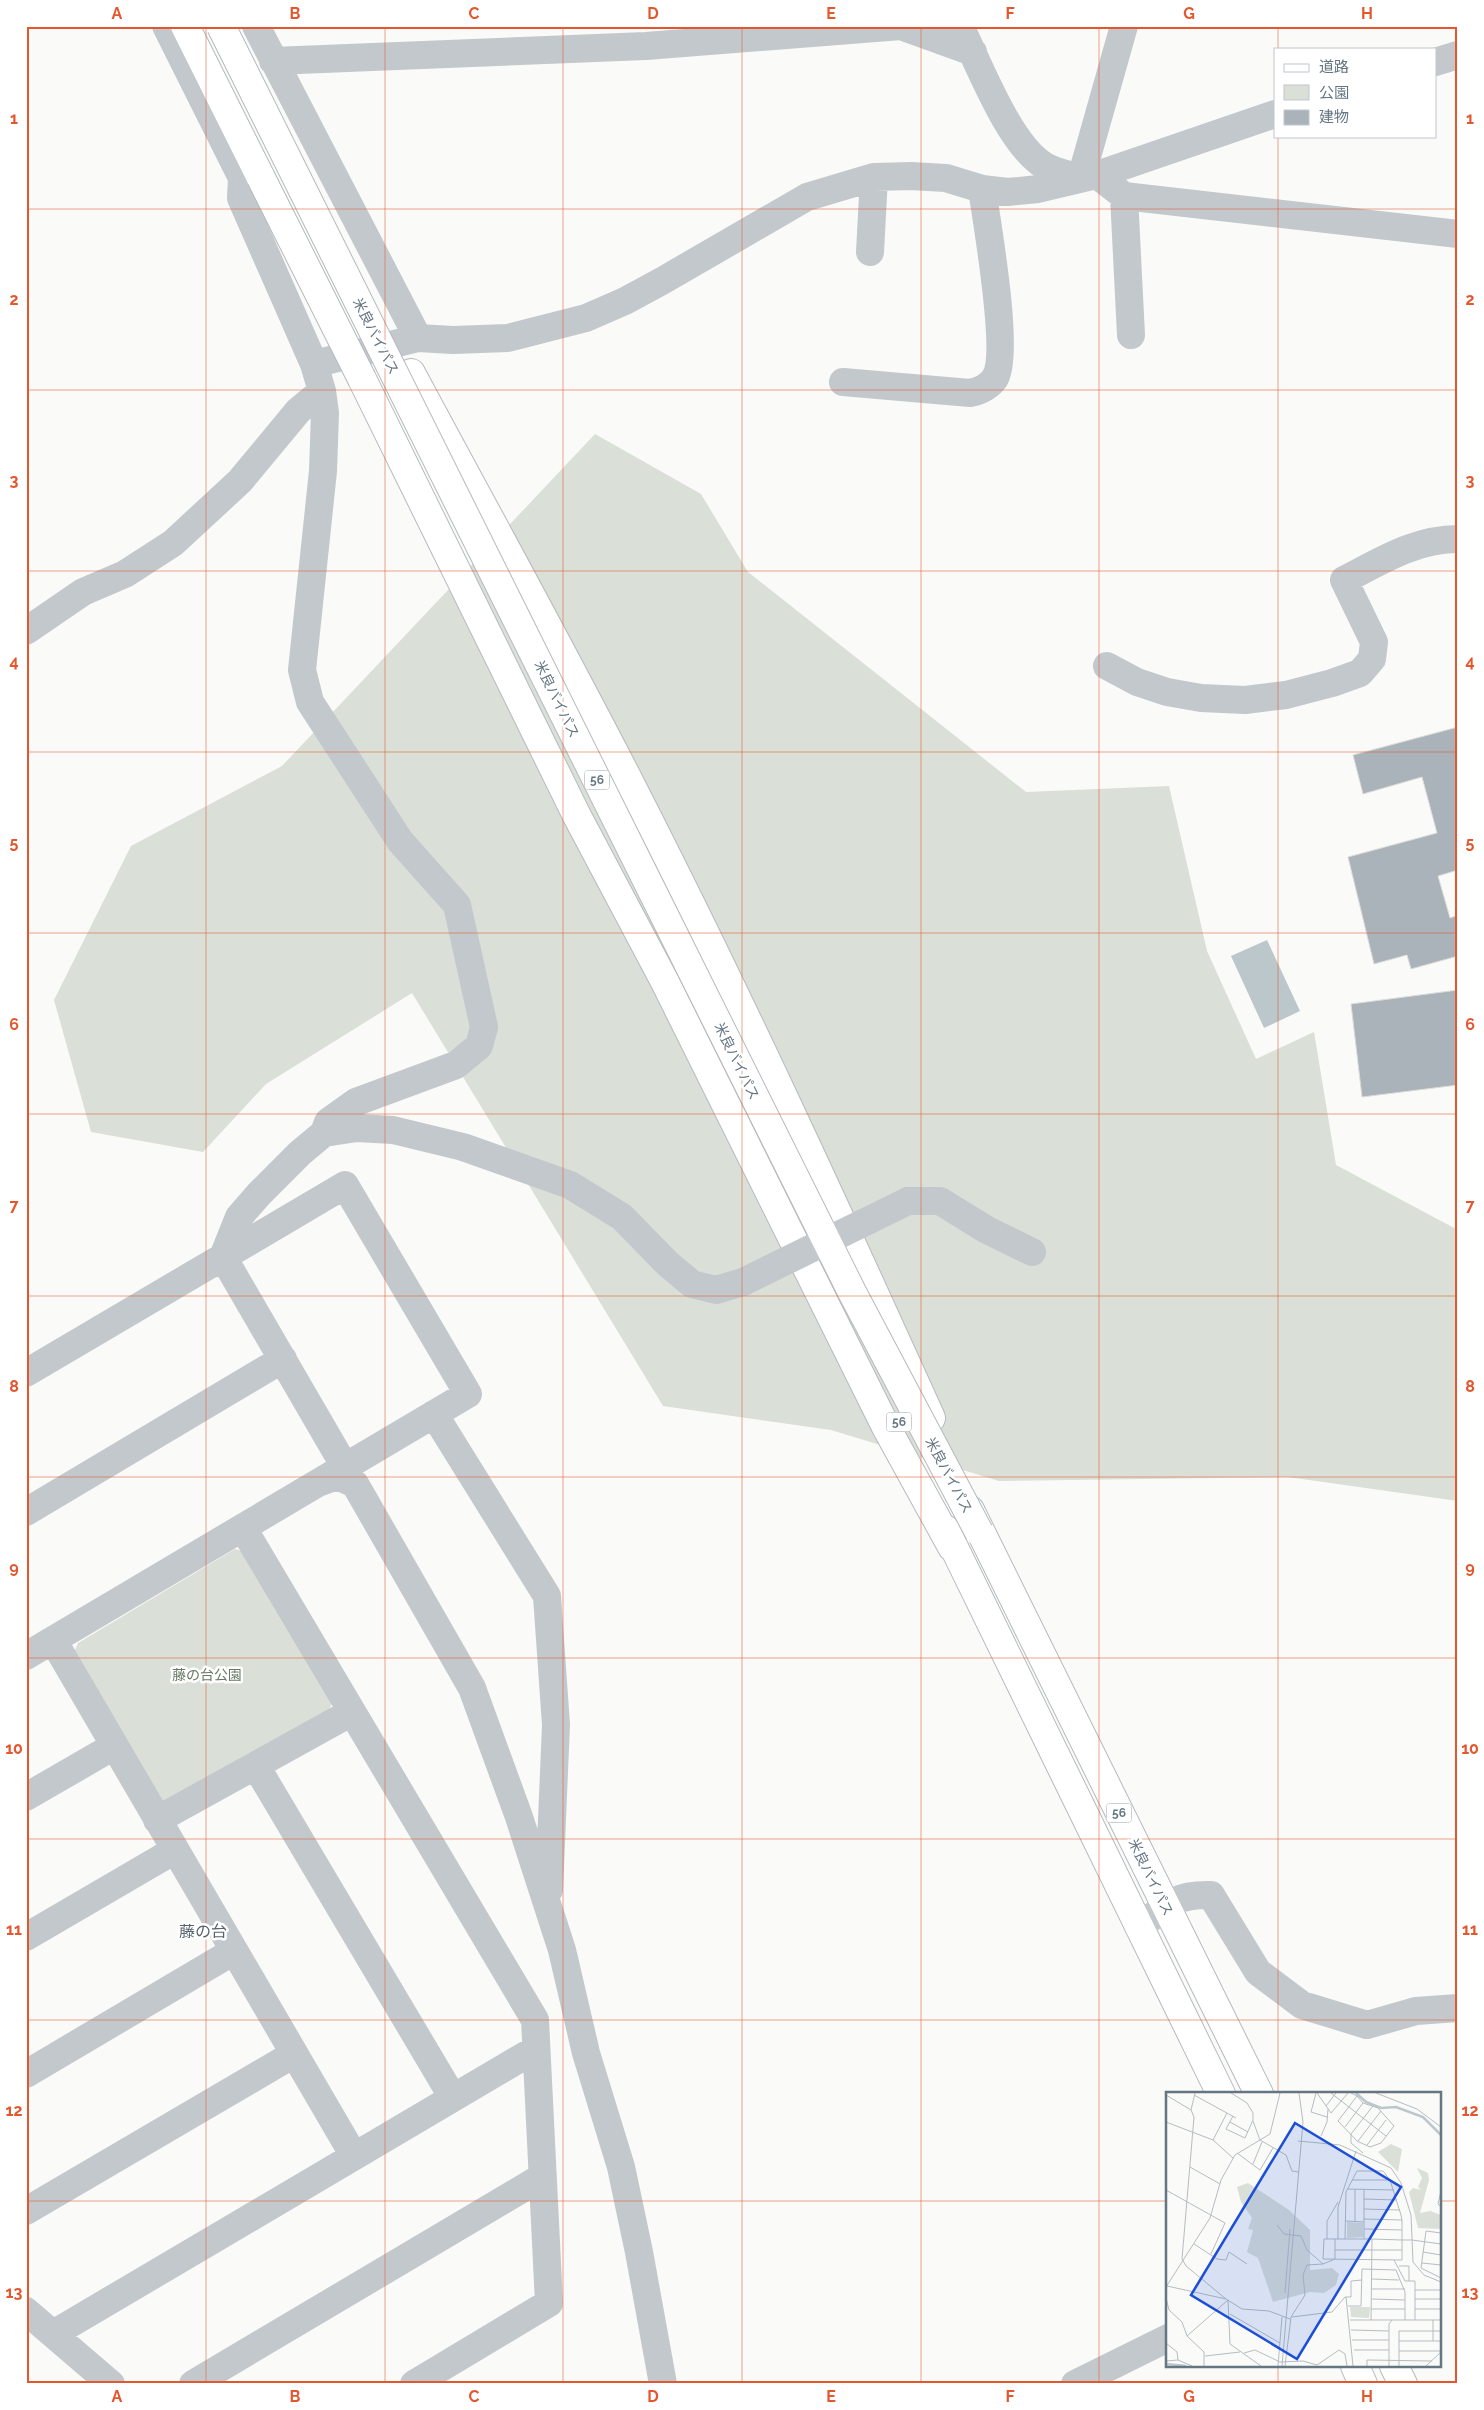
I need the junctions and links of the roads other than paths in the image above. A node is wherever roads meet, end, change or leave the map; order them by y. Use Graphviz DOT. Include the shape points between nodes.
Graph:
graph roads {
  1 [pos="166,26"];
  2 [pos="185,26"];
  3 [pos="205,26"];
  4 [pos="221,26"];
  5 [pos="235,26"];
  6 [pos="256,26"];
  7 [pos="960,26"];
  8 [pos="1124,26"];
  9 [pos="973,52"];
  10 [pos="1458,55"];
  11 [pos="272,61"];
  12 [pos="1436,62"];
  13 [pos="1274,114"];
  14 [pos="874,177"];
  15 [pos="1089,177"];
  16 [pos="982,189"];
  17 [pos="1124,196"];
  18 [pos="1457,232"];
  19 [pos="870,252"];
  20 [pos="1131,335"];
  21 [pos="418,338"];
  22 [pos="314,364"];
  23 [pos="842,382"];
  24 [pos="322,391"];
  25 [pos="1458,539"];
  26 [pos="26,631"];
  27 [pos="1107,666"];
  28 [pos="324,1133"];
  29 [pos="1032,1252"];
  30 [pos="223,1257"];
  31 [pos="283,1359"];
  32 [pos="26,1374"];
  33 [pos="434,1414"];
  34 [pos="345,1467"];
  35 [pos="315,1485"];
  36 [pos="26,1512"];
  37 [pos="243,1528"];
  38 [pos="979,1532"];
  39 [pos="952,1547"];
  40 [pos="53,1640"];
  41 [pos="26,1656"];
  42 [pos="352,1712"];
  43 [pos="114,1746"];
  44 [pos="256,1766"];
  45 [pos="26,1798"];
  46 [pos="157,1820"];
  47 [pos="175,1850"];
  48 [pos="548,1906"];
  49 [pos="1165,1906"];
  50 [pos="1139,1928"];
  51 [pos="26,1937"];
  52 [pos="234,1951"];
  53 [pos="1458,2008"];
  54 [pos="536,2050"];
  55 [pos="294,2054"];
  56 [pos="26,2074"];
  57 [pos="1219,2092"];
  58 [pos="1258,2092"];
  59 [pos="453,2098"];
  60 [pos="354,2156"];
  61 [pos="542,2177"];
  62 [pos="26,2211"];
  63 [pos="26,2311"];
  64 [pos="53,2334"];
  65 [pos="1166,2339"];
  66 [pos="1355,2368"];
  67 [pos="1395,2368"];
  68 [pos="111,2384"];
  69 [pos="194,2384"];
  70 [pos="414,2384"];
  71 [pos="663,2384"];
  72 [pos="1075,2384"];
  73 [pos="1363,2384"];
  74 [pos="1403,2384"];
  1 -- 22 [label="street" via="242,178 241,198"];
  2 -- 39 [label="main road, bridge" via="577,816 665,982 886,1427"];
  3 -- 39 [label="main road, 米良バイパス / 56" via="588,790 898,1420"];
  4 -- 38 [label="main road, 米良バイパス / 56, bridge" via="852,1292"];
  5 -- 38 [label="main road" via="411,373 631,784 714,950 835,1205 934,1423"];
  6 -- 11 [label="street"];
  7 -- 9 [label="street"];
  8 -- 15 [label="street"];
  9 -- 11 [label="street" via="901,26 646,46"];
  9 -- 15 [label="street" via="1002,114 1022,145 1044,166"];
  10 -- 12 [label="street"];
  11 -- 21 [label="street"];
  13 -- 15 [label="street"];
  14 -- 16 [label="street" via="946,178"];
  14 -- 19 [label="street"];
  14 -- 21 [label="street" via="807,197 625,302 586,318 508,338"];
  15 -- 16 [label="street" via="1038,189 1008,192"];
  15 -- 17 [label="street"];
  16 -- 23 [label="street" via="1001,334 996,376 989,386 970,393"];
  17 -- 18 [label="street"];
  17 -- 20 [label="street"];
  21 -- 22 [label="street"];
  22 -- 24 [label="street"];
  24 -- 26 [label="street" via="298,411 240,481 173,543 126,574 83,592"];
  24 -- 28 [label="street" via="325,413 323,471 302,670 310,702 400,841 457,905 484,1027 479,1046 456,1065 356,1102 328,1122"];
  25 -- 27 [label="street" via="1421,542 1344,580 1374,642 1372,659 1353,676 1286,695 1245,700 1167,692 1137,682"];
  28 -- 29 [label="street, bridge" via="357,1128 393,1130 463,1147 570,1185 622,1217 692,1284 716,1290 742,1282 908,1201 940,1201 986,1230"];
  28 -- 30 [label="street" via="239,1217"];
  30 -- 31 [label="street"];
  30 -- 32 [label="street"];
  30 -- 33 [label="street" via="345,1186 468,1394"];
  31 -- 34 [label="street"];
  31 -- 36 [label="street"];
  33 -- 34 [label="street"];
  33 -- 48 [label="street" via="547,1596 556,1725"];
  34 -- 35 [label="street"];
  35 -- 37 [label="street"];
  35 -- 48 [label="street" via="337,1476 355,1484 437,1624 472,1688"];
  37 -- 40 [label="street"];
  37 -- 42 [label="street"];
  38 -- 49 [label="main road, 米良バイパス / 56"];
  39 -- 50 [label="main road, 米良バイパス / 56"];
  40 -- 41 [label="street"];
  40 -- 43 [label="street"];
  42 -- 44 [label="street"];
  42 -- 54 [label="street" via="534,2020"];
  43 -- 45 [label="street"];
  43 -- 46 [label="street"];
  44 -- 46 [label="street"];
  44 -- 59 [label="street"];
  46 -- 47 [label="street"];
  47 -- 51 [label="street"];
  47 -- 52 [label="street"];
  48 -- 71 [label="street" via="562,1950 586,2053 621,2167"];
  49 -- 50 [label="street"];
  49 -- 53 [label="street" via="1188,1894 1211,1895 1258,1972 1302,2005 1367,2025 1416,2011"];
  49 -- 58 [label="main road, 米良バイパス / 56"];
  50 -- 57 [label="main road, 米良バイパス / 56"];
  52 -- 55 [label="street"];
  52 -- 56 [label="street"];
  54 -- 59 [label="street"];
  54 -- 61 [label="street"];
  55 -- 60 [label="street"];
  55 -- 62 [label="street"];
  59 -- 60 [label="street"];
  60 -- 64 [label="street"];
  61 -- 69 [label="street"];
  61 -- 70 [label="street" via="549,2302"];
  63 -- 64 [label="street"];
  64 -- 68 [label="street"];
  65 -- 72 [label="street"];
  66 -- 73 [label="main road"];
  67 -- 74 [label="main road"];
}
